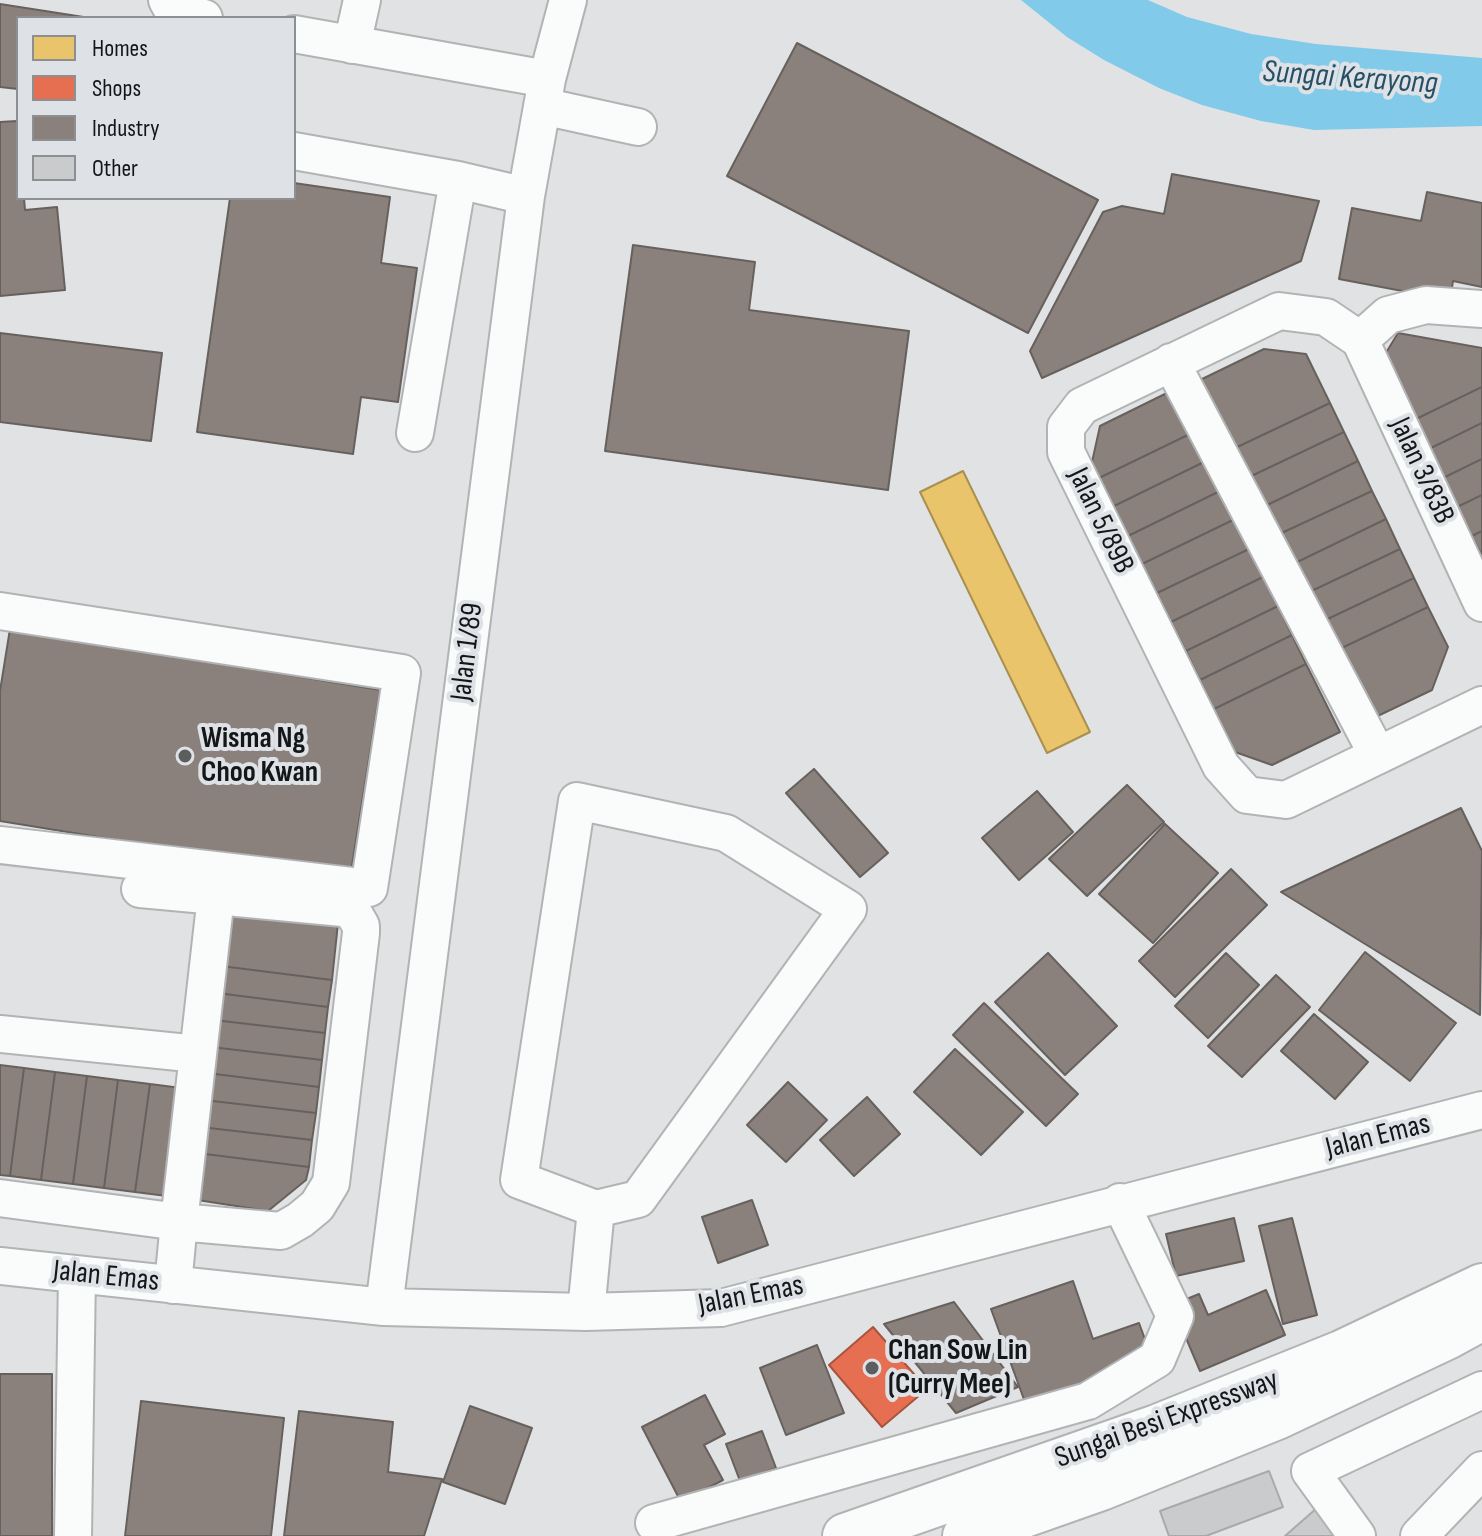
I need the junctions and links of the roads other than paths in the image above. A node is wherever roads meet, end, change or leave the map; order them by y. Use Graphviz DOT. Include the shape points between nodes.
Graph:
graph roads {
  1 [pos="167,0"];
  2 [pos="362,0"];
  3 [pos="568,0"];
  4 [pos="197,16"];
  5 [pos="296,34"];
  6 [pos="352,45"];
  7 [pos="544,92"];
  8 [pos="638,127"];
  9 [pos="296,151"];
  10 [pos="458,180"];
  11 [pos="526,196"];
  12 [pos="1482,309"];
  13 [pos="1360,340"];
  14 [pos="1171,362"];
  15 [pos="415,433"];
  16 [pos="1482,603"];
  17 [pos="0,611"];
  18 [pos="1482,705"];
  19 [pos="1377,754"];
  20 [pos="0,845"];
  21 [pos="140,889"];
  22 [pos="216,896"];
  23 [pos="0,1034"];
  24 [pos="198,1054"];
  25 [pos="1482,1110"];
  26 [pos="0,1198"];
  27 [pos="1120,1202"];
  28 [pos="596,1209"];
  29 [pos="179,1222"];
  30 [pos="0,1266"];
  31 [pos="77,1274"];
  32 [pos="173,1285"];
  33 [pos="1482,1286"];
  34 [pos="384,1307"];
  35 [pos="586,1312"];
  36 [pos="1482,1318"];
  37 [pos="1482,1390"];
  38 [pos="1482,1470"];
  39 [pos="654,1523"];
  40 [pos="73,1536"];
  41 [pos="845,1536"];
  42 [pos="965,1536"];
  43 [pos="1357,1536"];
  44 [pos="1419,1536"];
  1 -- 4 [label="street" via="172,9"];
  2 -- 6 [label="street"];
  3 -- 7 [label="street, Jalan 1/89"];
  5 -- 6 [label="street"];
  6 -- 7 [label="street"];
  7 -- 8 [label="street"];
  7 -- 11 [label="street, Jalan 1/89"];
  9 -- 10 [label="street"];
  10 -- 11 [label="street"];
  10 -- 15 [label="street"];
  11 -- 34 [label="street, Jalan 1/89"];
  12 -- 13 [label="street" via="1426,305 1388,315"];
  13 -- 14 [label="street, Jalan 5/89B" via="1326,317 1279,311"];
  13 -- 16 [label="street, Jalan 3/83B"];
  14 -- 19 [label="street"];
  14 -- 19 [label="street, Jalan 5/89B" via="1082,406 1066,427 1066,452 1221,766 1247,795 1286,800"];
  17 -- 20 [label="street" via="402,673 369,888"];
  18 -- 19 [label="street, Jalan 5/89B"];
  21 -- 22 [label="street"];
  22 -- 24 [label="street"];
  22 -- 29 [label="street" via="343,908 359,920 361,933 331,1183 325,1195 281,1231"];
  23 -- 24 [label="street"];
  24 -- 29 [label="street"];
  25 -- 27 [label="street, Jalan Emas"];
  26 -- 29 [label="street"];
  27 -- 35 [label="street, Jalan Emas" via="721,1308"];
  27 -- 39 [label="street" via="1175,1316 1157,1359 1088,1401"];
  28 -- 28 [label="street" via="519,1180 577,801 726,833 848,909 638,1199"];
  28 -- 35 [label="street"];
  29 -- 32 [label="street"];
  30 -- 31 [label="street, Jalan Emas"];
  31 -- 32 [label="street, Jalan Emas"];
  31 -- 40 [label="street"];
  32 -- 34 [label="street, Jalan Emas"];
  33 -- 41 [label="highway, Sungai Besi Expressway" via="1341,1353 1157,1427"];
  34 -- 35 [label="street, Jalan Emas"];
  36 -- 42 [label="highway, Sungai Besi Expressway" via="1277,1417"];
  37 -- 43 [label="street" via="1310,1471"];
  38 -- 44 [label="street"];
}
